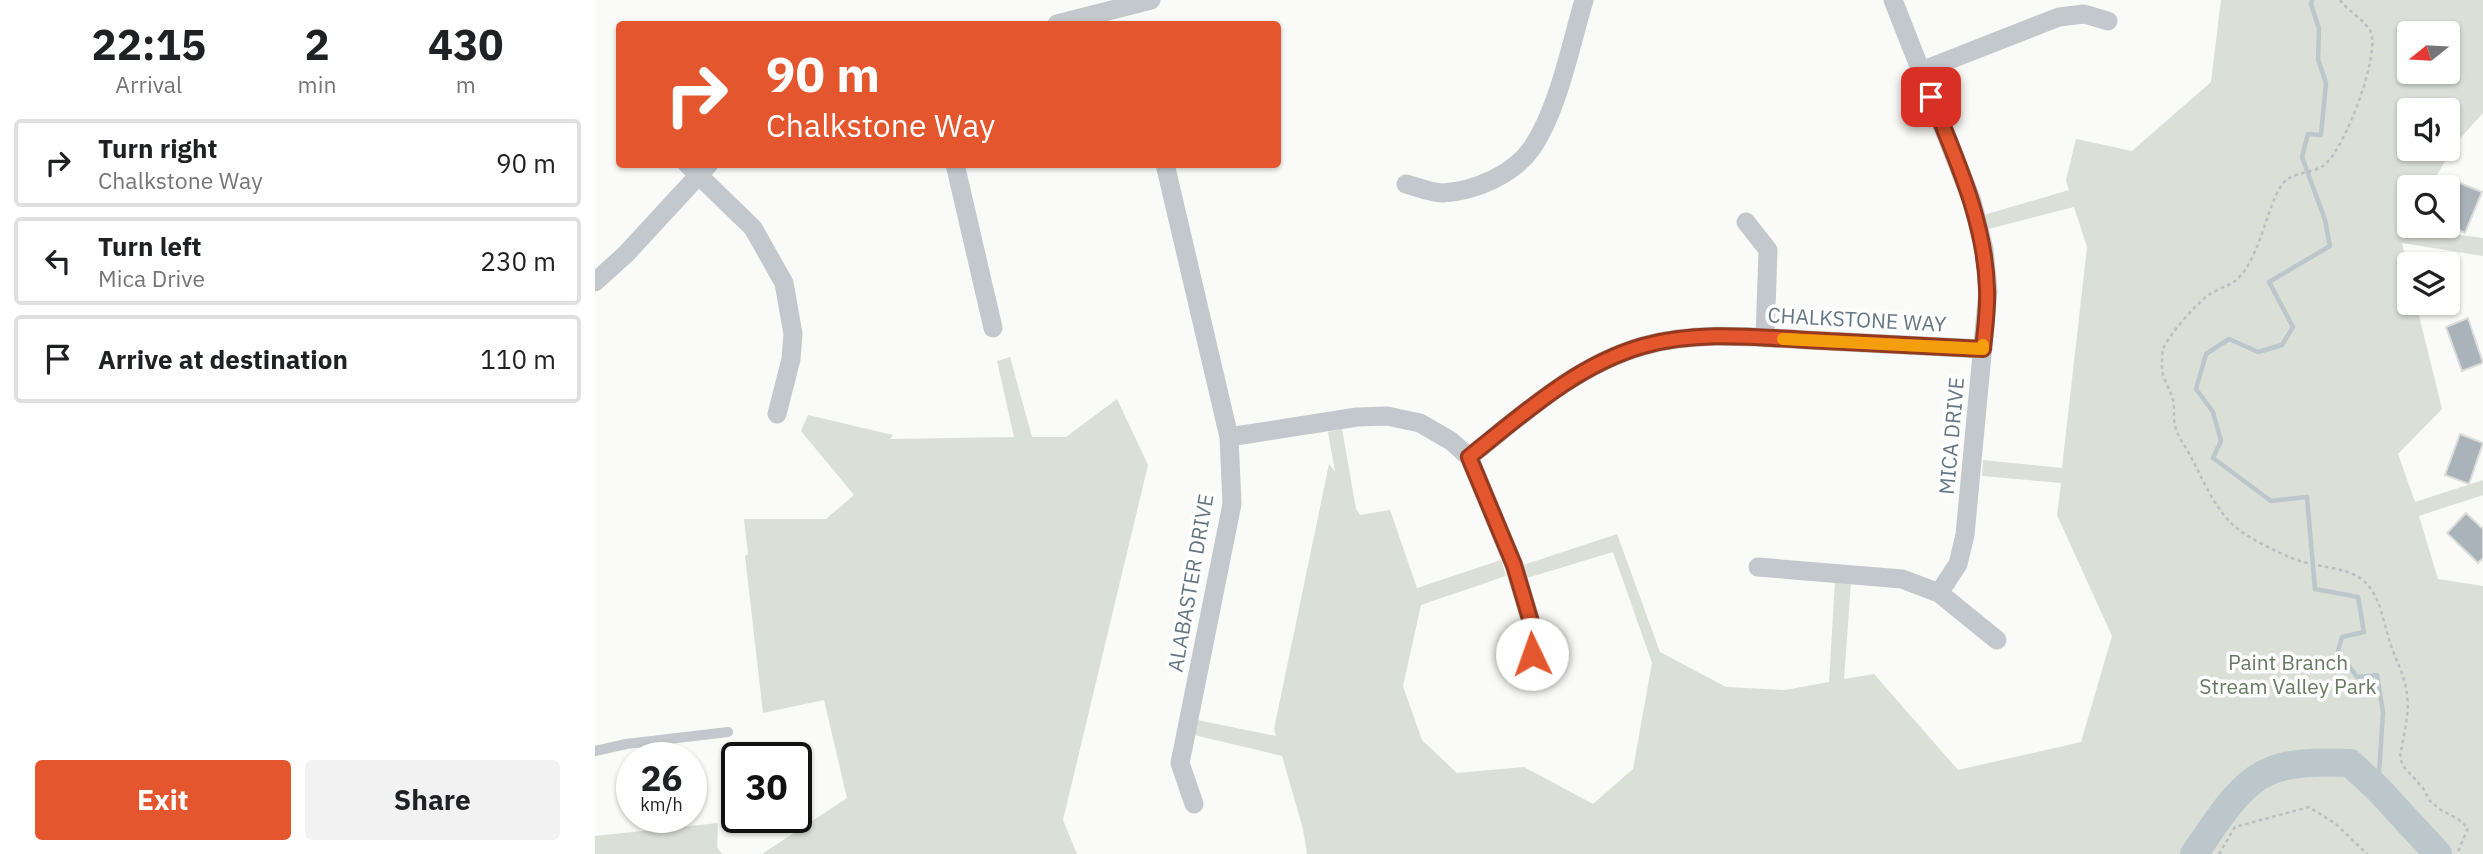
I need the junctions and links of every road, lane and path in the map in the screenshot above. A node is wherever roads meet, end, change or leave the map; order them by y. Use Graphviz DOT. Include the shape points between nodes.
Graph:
graph roads {
  1 [pos="1151,0"];
  2 [pos="1584,0"];
  3 [pos="1893,0"];
  4 [pos="2340,0"];
  5 [pos="1129,15"];
  6 [pos="1081,21"];
  7 [pos="2108,21"];
  8 [pos="1921,71"];
  9 [pos="698,168"];
  10 [pos="956,168"];
  11 [pos="1166,168"];
  12 [pos="1406,184"];
  13 [pos="1746,222"];
  14 [pos="595,282"];
  15 [pos="993,328"];
  16 [pos="1765,338"];
  17 [pos="1983,349"];
  18 [pos="777,414"];
  19 [pos="1230,437"];
  20 [pos="1469,457"];
  21 [pos="1758,567"];
  22 [pos="1940,593"];
  23 [pos="1997,640"];
  24 [pos="1520,666"];
  25 [pos="728,732"];
  26 [pos="595,751"];
  27 [pos="1194,804"];
  28 [pos="2219,854"];
  29 [pos="2367,854"];
  30 [pos="2457,854"];
  1 -- 5 [label="street"];
  2 -- 12 [label="street" via="1551,111 1532,148 1508,171 1481,185 1441,193"];
  3 -- 8 [label="street, MICA DRIVE"];
  4 -- 30 [label="path" via="2371,31 2372,41 2352,121 2332,159 2282,184 2246,267 2235,282 2206,297 2177,329 2164,349 2161,368 2173,400 2178,436 2231,524 2304,564 2360,578 2372,591 2407,696 2400,757 2430,801 2468,828"];
  5 -- 6 [label="street"];
  7 -- 8 [label="street" via="2084,14 2059,17"];
  8 -- 17 [label="street, MICA DRIVE" via="1972,201 1984,249 1988,291"];
  9 -- 14 [label="street" via="627,254"];
  9 -- 18 [label="street" via="753,228 785,283 793,334"];
  10 -- 15 [label="street"];
  11 -- 19 [label="street, ALABASTER DRIVE"];
  13 -- 16 [label="street" via="1768,250"];
  16 -- 17 [label="street, CHALKSTONE WAY"];
  16 -- 20 [label="street, CHALKSTONE WAY" via="1685,337 1642,346 1549,393"];
  17 -- 22 [label="street, MICA DRIVE" via="1965,535 1958,564"];
  19 -- 20 [label="street" via="1387,416 1420,423"];
  19 -- 27 [label="street, ALABASTER DRIVE" via="1232,505 1180,763"];
  20 -- 24 [label="street" via="1514,565 1536,639 1532,654"];
  21 -- 22 [label="street" via="1886,576"];
  22 -- 23 [label="street"];
  25 -- 26 [label="lane"];
  28 -- 29 [label="path" via="2235,827 2309,807 2336,824"];
}
